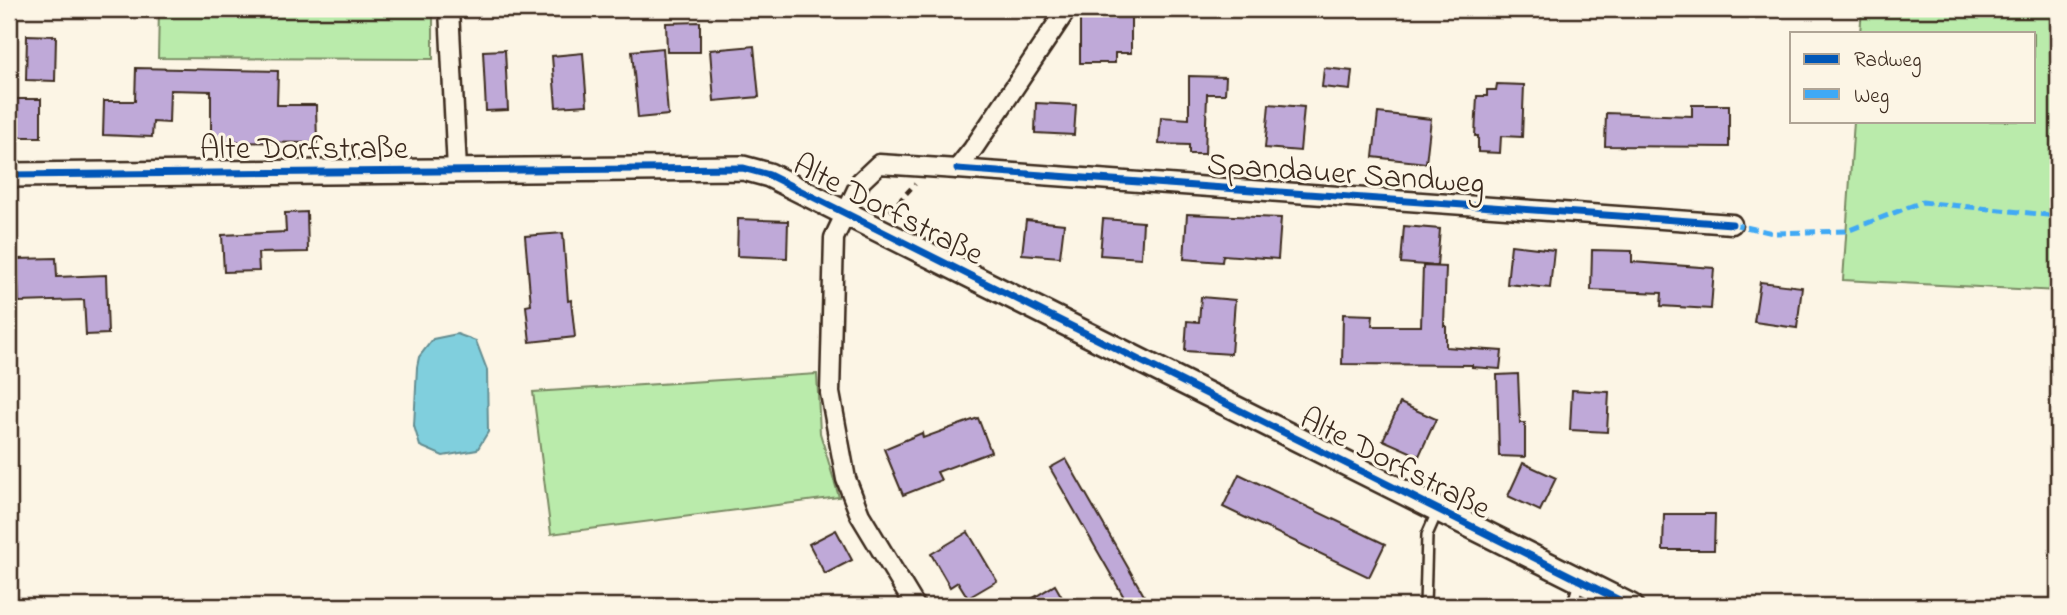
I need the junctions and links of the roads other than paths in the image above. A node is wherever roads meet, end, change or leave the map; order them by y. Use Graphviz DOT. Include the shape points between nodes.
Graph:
graph roads {
  1 [pos="449,9"];
  2 [pos="1067,9"];
  3 [pos="957,169"];
  4 [pos="457,170"];
  5 [pos="9,175"];
  6 [pos="845,214"];
  7 [pos="1732,224"];
  8 [pos="1438,510"];
  9 [pos="1579,581"];
  10 [pos="915,606"];
  11 [pos="1425,606"];
  12 [pos="1572,606"];
  13 [pos="1631,606"];
  1 -- 4 [label="street"];
  2 -- 3 [label="street"];
  3 -- 6 [label="street, Spandauer Sandweg" via="879,164 861,181"];
  3 -- 7 [label="street, Spandauer Sandweg"];
  4 -- 5 [label="street, Alte Dorfstraße"];
  4 -- 6 [label="street, Alte Dorfstraße" via="744,168 769,175"];
  6 -- 8 [label="street, Alte Dorfstraße"];
  6 -- 10 [label="street, Spandauer Sandweg" via="834,238 831,393 846,478 860,515"];
  8 -- 9 [label="street, Alte Dorfstraße"];
  8 -- 11 [label="lane" via="1427,535"];
  9 -- 12 [label="lane"];
  9 -- 13 [label="street, Alte Dorfstraße"];
}
